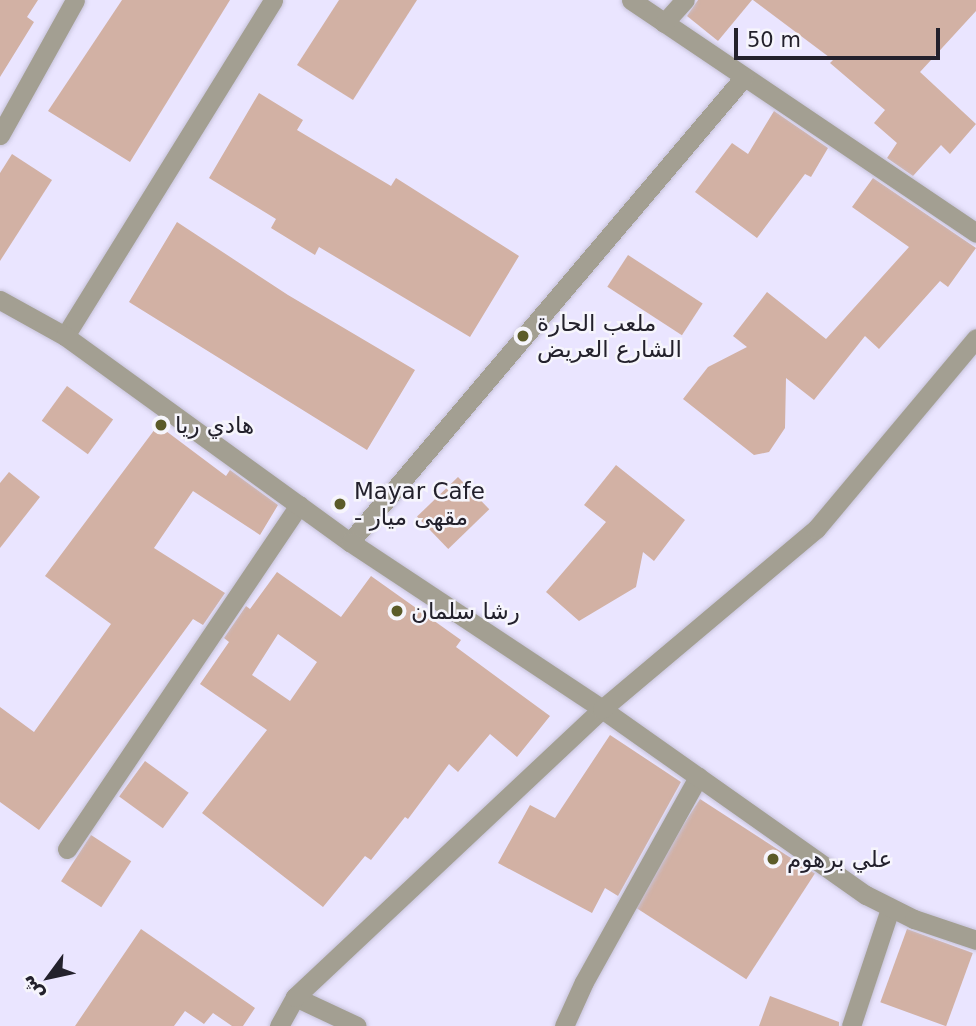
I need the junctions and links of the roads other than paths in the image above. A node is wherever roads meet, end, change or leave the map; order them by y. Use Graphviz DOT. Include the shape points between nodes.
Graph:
graph roads {
  1 [pos="75,0"];
  2 [pos="273,0"];
  3 [pos="631,0"];
  4 [pos="685,0"];
  5 [pos="664,23"];
  6 [pos="744,77"];
  7 [pos="0,135"];
  8 [pos="976,233"];
  9 [pos="0,300"];
  10 [pos="65,336"];
  11 [pos="976,338"];
  12 [pos="299,505"];
  13 [pos="350,542"];
  14 [pos="602,709"];
  15 [pos="698,777"];
  16 [pos="67,849"];
  17 [pos="890,909"];
  18 [pos="976,940"];
  19 [pos="295,997"];
  20 [pos="279,1026"];
  21 [pos="356,1026"];
  22 [pos="564,1026"];
  23 [pos="851,1026"];
  1 -- 7 [label="street"];
  2 -- 10 [label="street"];
  3 -- 5 [label="street"];
  4 -- 5 [label="street"];
  5 -- 6 [label="street"];
  6 -- 8 [label="street"];
  6 -- 13 [label="street"];
  9 -- 10 [label="street"];
  10 -- 12 [label="street"];
  11 -- 14 [label="street" via="816,529"];
  12 -- 13 [label="street"];
  12 -- 16 [label="street"];
  13 -- 14 [label="street"];
  14 -- 15 [label="street"];
  14 -- 19 [label="street"];
  15 -- 17 [label="street"];
  15 -- 22 [label="street"];
  17 -- 18 [label="street"];
  17 -- 23 [label="street"];
  19 -- 20 [label="street"];
  19 -- 21 [label="street"];
}
